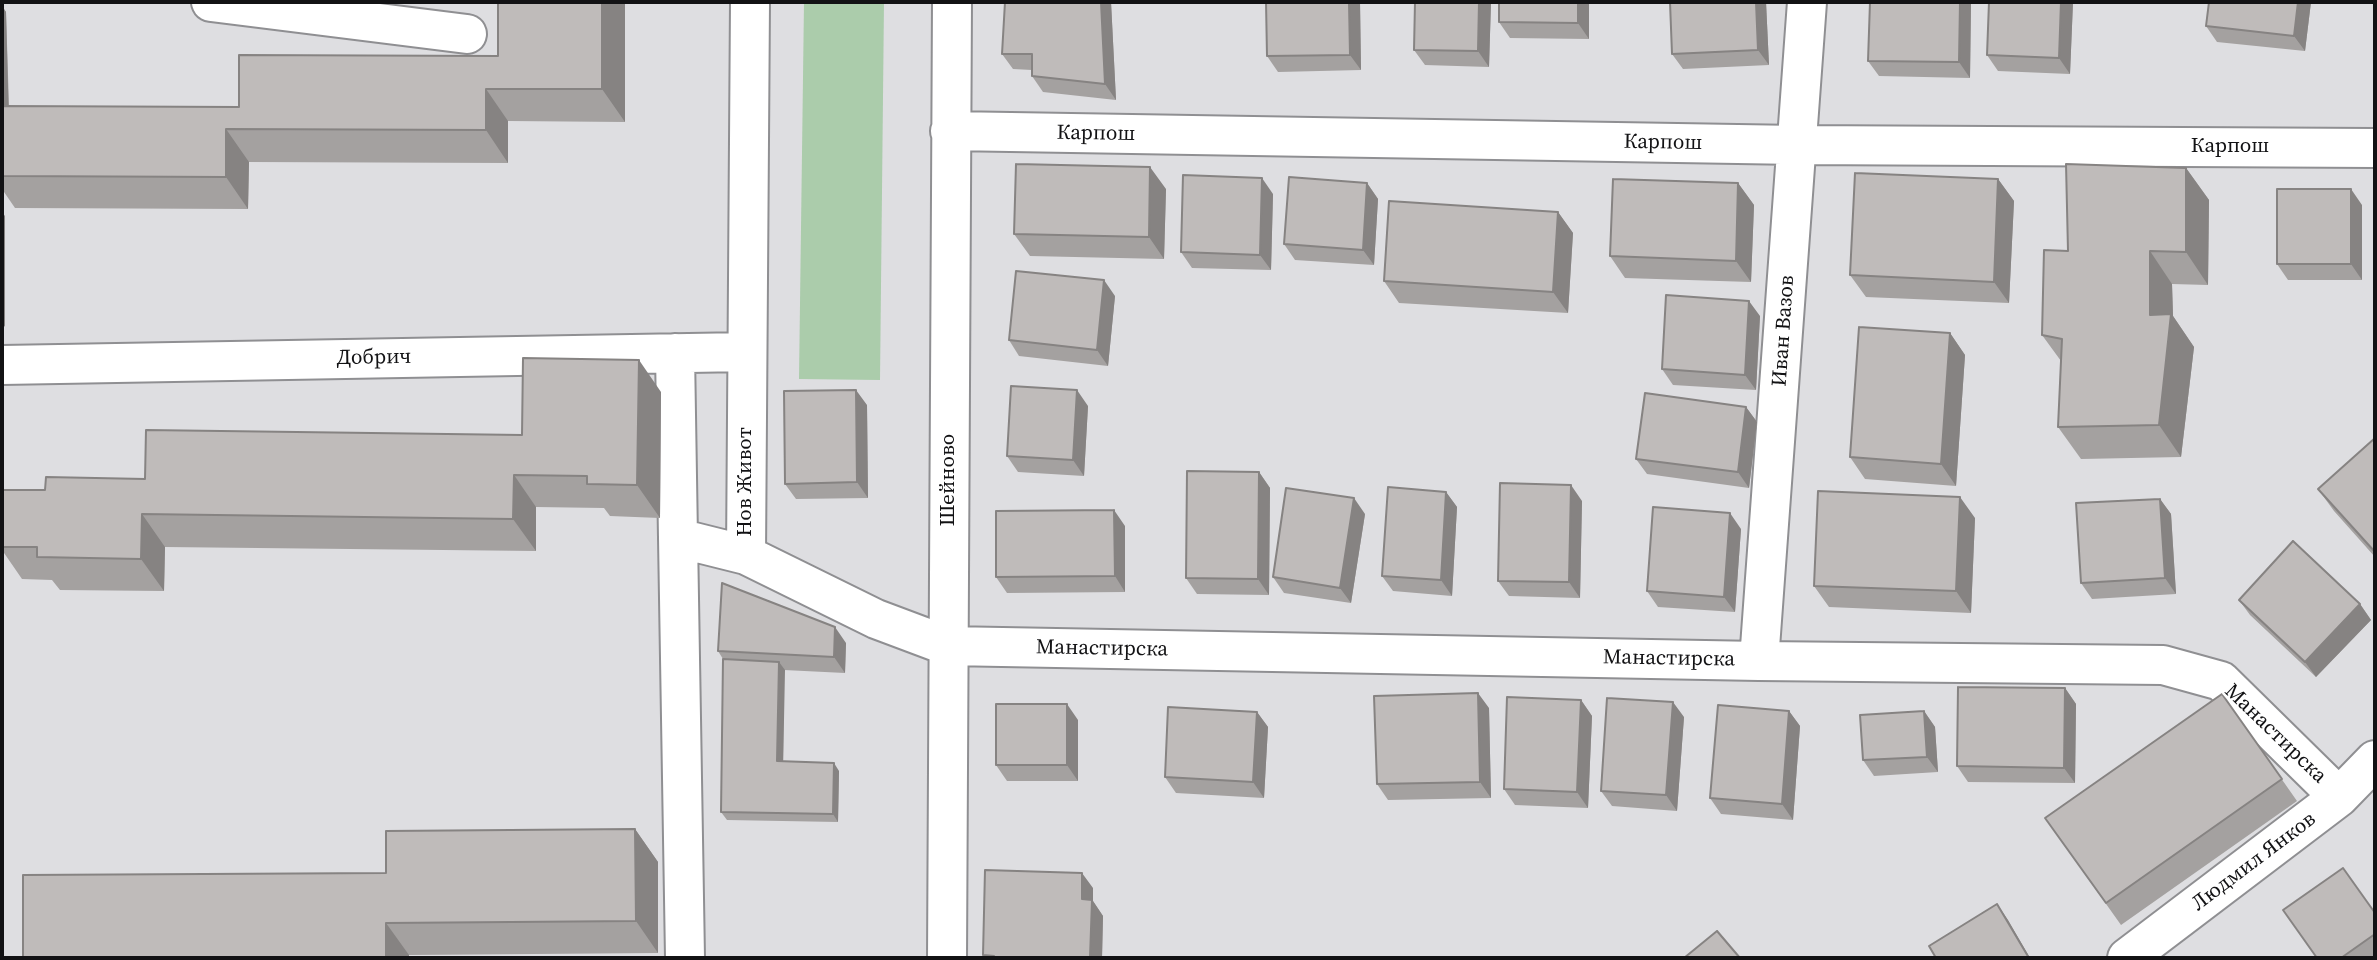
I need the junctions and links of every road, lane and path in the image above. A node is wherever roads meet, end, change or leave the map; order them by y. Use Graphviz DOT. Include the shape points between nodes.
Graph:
graph roads {
  1 [pos="211,2"];
  2 [pos="750,2"];
  3 [pos="952,2"];
  4 [pos="1807,2"];
  5 [pos="467,34"];
  6 [pos="950,131"];
  7 [pos="1798,145"];
  8 [pos="2375,148"];
  9 [pos="746,352"];
  10 [pos="675,353"];
  11 [pos="2,365"];
  12 [pos="678,538"];
  13 [pos="746,555"];
  14 [pos="948,646"];
  15 [pos="1759,660"];
  16 [pos="2375,760"];
  17 [pos="2339,797"];
  18 [pos="685,958"];
  19 [pos="947,958"];
  20 [pos="2127,958"];
  1 -- 5 [label="street"];
  2 -- 9 [label="street, Нов Живот"];
  3 -- 6 [label="street, Шейново"];
  4 -- 7 [label="street, Иван Вазов"];
  6 -- 7 [label="street, Карпош"];
  6 -- 14 [label="street, Шейново"];
  7 -- 8 [label="street, Карпош"];
  7 -- 15 [label="street, Иван Вазов"];
  9 -- 10 [label="street, Добрич"];
  9 -- 13 [label="street, Нов Живот"];
  10 -- 11 [label="street, Добрич"];
  10 -- 12 [label="street"];
  12 -- 13 [label="street, Нов Живот"];
  12 -- 18 [label="street"];
  13 -- 14 [label="street, Манастирска" via="876,619"];
  14 -- 15 [label="street, Манастирска"];
  14 -- 19 [label="street, Шейново"];
  15 -- 17 [label="street, Манастирска" via="2163,665 2221,681"];
  16 -- 17 [label="street, Людмил Янков"];
  17 -- 20 [label="street, Людмил Янков"];
}
